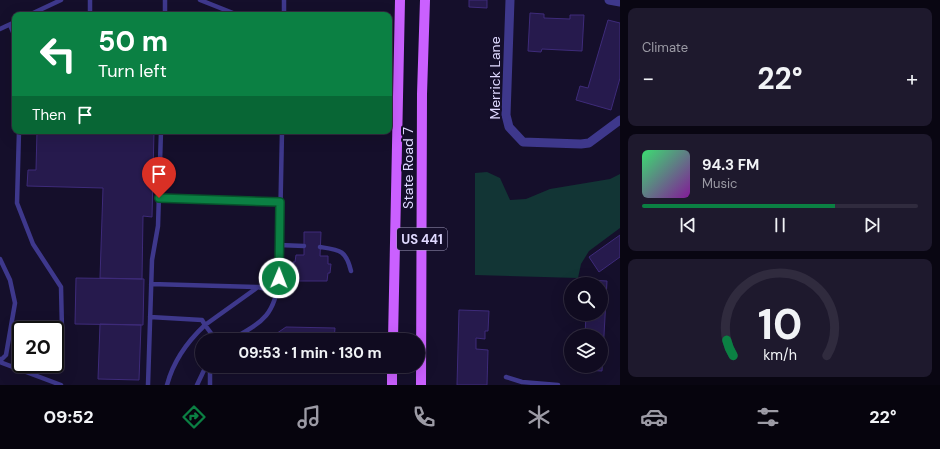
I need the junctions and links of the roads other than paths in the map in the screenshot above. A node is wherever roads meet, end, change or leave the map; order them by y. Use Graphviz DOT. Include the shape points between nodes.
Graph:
graph roads {
  1 [pos="61,0"];
  2 [pos="90,0"];
  3 [pos="165,0"];
  4 [pos="200,0"];
  5 [pos="284,0"];
  6 [pos="424,0"];
  7 [pos="510,0"];
  8 [pos="609,0"];
  9 [pos="399,2"];
  10 [pos="620,2"];
  11 [pos="35,12"];
  12 [pos="90,12"];
  13 [pos="165,12"];
  14 [pos="230,12"];
  15 [pos="284,12"];
  16 [pos="10,25"];
  17 [pos="0,29"];
  18 [pos="12,30"];
  19 [pos="620,120"];
  20 [pos="19,134"];
  21 [pos="161,134"];
  22 [pos="282,134"];
  23 [pos="159,198"];
  24 [pos="280,202"];
  25 [pos="280,245"];
  26 [pos="304,246"];
  27 [pos="320,247"];
  28 [pos="0,259"];
  29 [pos="351,271"];
  30 [pos="151,284"];
  31 [pos="258,287"];
  32 [pos="277,292"];
  33 [pos="150,317"];
  34 [pos="62,321"];
  35 [pos="205,325"];
  36 [pos="211,333"];
  37 [pos="242,333"];
  38 [pos="393,333"];
  39 [pos="0,360"];
  40 [pos="203,373"];
  41 [pos="210,373"];
  42 [pos="392,373"];
  43 [pos="506,377"];
  44 [pos="61,385"];
  45 [pos="148,385"];
  46 [pos="167,385"];
  47 [pos="197,385"];
  48 [pos="210,385"];
  49 [pos="392,385"];
  50 [pos="421,385"];
  51 [pos="558,385"];
  1 -- 11 [label="lane"];
  2 -- 12 [label="lane"];
  3 -- 13 [label="lane"];
  4 -- 14 [label="lane"];
  5 -- 15 [label="lane"];
  6 -- 50 [label="main road, State Road 7 / US 441"];
  7 -- 19 [label="street, Merrick Lane" via="506,115 509,127 523,142 581,144 589,143"];
  8 -- 10 [label="street"];
  9 -- 38 [label="main road, State Road 7 / US 441"];
  16 -- 17 [label="lane"];
  16 -- 18 [label="lane"];
  20 -- 34 [label="lane" via="17,203 33,244 61,287"];
  21 -- 23 [label="lane"];
  22 -- 24 [label="lane"];
  23 -- 24 [label="lane"];
  23 -- 30 [label="lane"];
  24 -- 25 [label="lane"];
  25 -- 26 [label="lane"];
  25 -- 32 [label="lane"];
  27 -- 29 [label="lane" via="338,250 348,258"];
  28 -- 39 [label="lane" via="10,280 14,303 6,354"];
  30 -- 31 [label="lane"];
  30 -- 33 [label="lane"];
  31 -- 32 [label="lane"];
  31 -- 35 [label="lane"];
  32 -- 37 [label="lane" via="268,313 260,322"];
  33 -- 35 [label="lane" via="202,320"];
  33 -- 45 [label="lane"];
  35 -- 36 [label="lane"];
  35 -- 46 [label="lane" via="192,337 171,372"];
  39 -- 44 [label="lane"];
  40 -- 47 [label="lane"];
  41 -- 48 [label="lane"];
  42 -- 49 [label="main road"];
  43 -- 51 [label="lane" via="522,382"];
}
